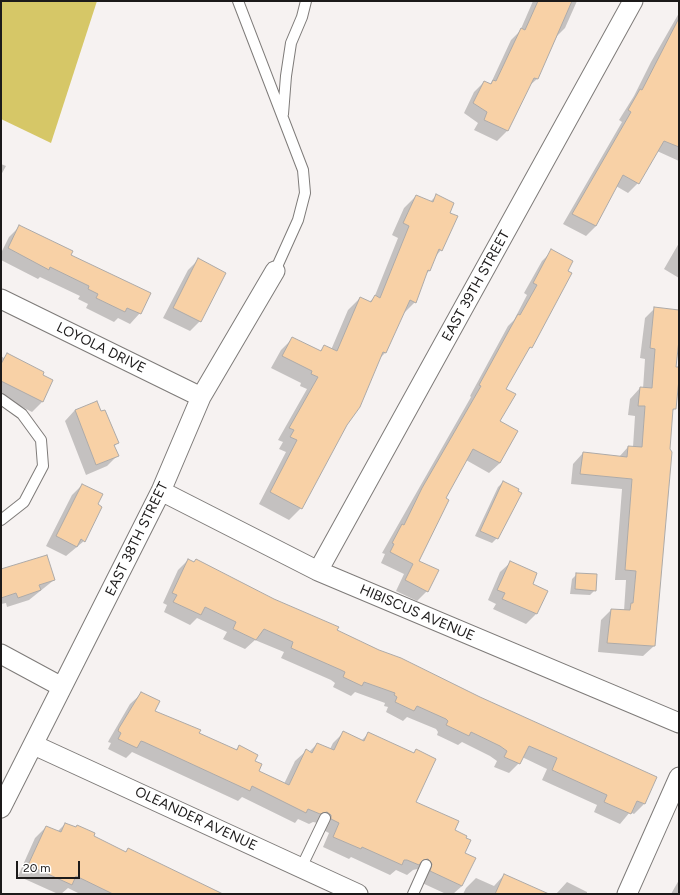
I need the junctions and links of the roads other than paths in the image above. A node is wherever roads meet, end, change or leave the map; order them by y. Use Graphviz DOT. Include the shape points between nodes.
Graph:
graph roads {
  1 [pos="238,1"];
  2 [pos="306,1"];
  3 [pos="632,1"];
  4 [pos="283,118"];
  5 [pos="275,271"];
  6 [pos="1,299"];
  7 [pos="201,397"];
  8 [pos="1,400"];
  9 [pos="161,491"];
  10 [pos="1,520"];
  11 [pos="318,571"];
  12 [pos="1,654"];
  13 [pos="62,687"];
  14 [pos="679,723"];
  15 [pos="34,745"];
  16 [pos="679,777"];
  17 [pos="1,808"];
  18 [pos="325,818"];
  19 [pos="426,865"];
  20 [pos="301,868"];
  21 [pos="358,894"];
  22 [pos="413,894"];
  23 [pos="627,894"];
  1 -- 4 [label="lane"];
  2 -- 4 [label="lane" via="291,43"];
  3 -- 11 [label="street, EAST 39TH STREET"];
  4 -- 5 [label="lane" via="302,170 305,193 298,220"];
  5 -- 7 [label="street, EAST 38TH STREET"];
  6 -- 7 [label="street, LOYOLA DRIVE"];
  7 -- 9 [label="street, EAST 38TH STREET"];
  8 -- 10 [label="lane" via="22,414 41,440 43,466 24,502"];
  9 -- 11 [label="street, HIBISCUS AVENUE"];
  9 -- 13 [label="street, EAST 38TH STREET"];
  11 -- 14 [label="street, HIBISCUS AVENUE"];
  12 -- 13 [label="street"];
  13 -- 15 [label="street, EAST 38TH STREET"];
  15 -- 17 [label="street, EAST 38TH STREET"];
  15 -- 20 [label="street, OLEANDER AVENUE"];
  16 -- 23 [label="street"];
  18 -- 20 [label="lane"];
  19 -- 22 [label="lane"];
  20 -- 21 [label="street, OLEANDER AVENUE"];
}
